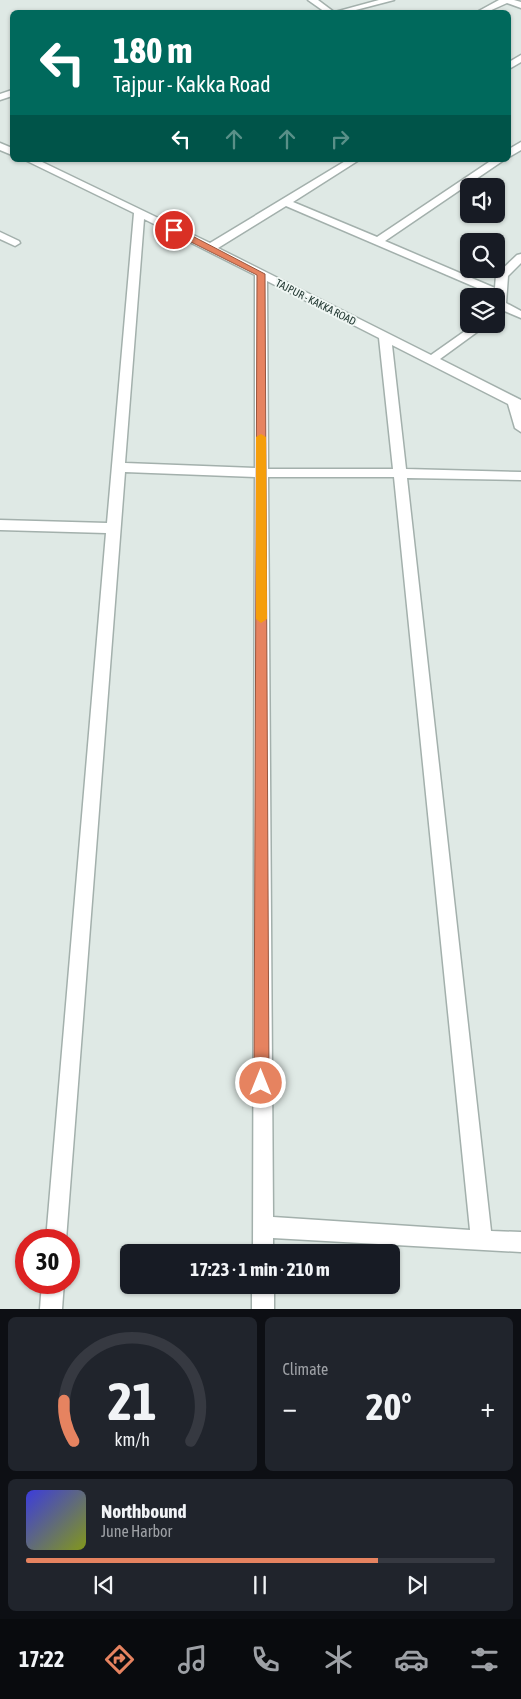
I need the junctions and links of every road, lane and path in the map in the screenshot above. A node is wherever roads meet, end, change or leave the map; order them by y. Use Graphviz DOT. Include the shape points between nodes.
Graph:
graph roads {
  1 [pos="312,0"];
  2 [pos="390,0"];
  3 [pos="506,0"];
  4 [pos="521,5"];
  5 [pos="327,10"];
  6 [pos="348,10"];
  7 [pos="485,10"];
  8 [pos="34,162"];
  9 [pos="351,162"];
  10 [pos="496,162"];
  11 [pos="285,202"];
  12 [pos="139,212"];
  13 [pos="0,235"];
  14 [pos="377,242"];
  15 [pos="16,243"];
  16 [pos="210,248"];
  17 [pos="521,257"];
  18 [pos="261,274"];
  19 [pos="469,288"];
  20 [pos="501,288"];
  21 [pos="505,306"];
  22 [pos="521,315"];
  23 [pos="470,333"];
  24 [pos="385,336"];
  25 [pos="432,360"];
  26 [pos="518,403"];
  27 [pos="521,428"];
  28 [pos="118,467"];
  29 [pos="261,473"];
  30 [pos="400,473"];
  31 [pos="521,476"];
  32 [pos="0,525"];
  33 [pos="113,528"];
  34 [pos="262,1227"];
  35 [pos="57,1229"];
  36 [pos="482,1241"];
  37 [pos="521,1242"];
  38 [pos="262,1244"];
  39 [pos="52,1294"];
  40 [pos="263,1294"];
  41 [pos="51,1309"];
  42 [pos="263,1309"];
  1 -- 5 [label="street"];
  2 -- 6 [label="street"];
  3 -- 4 [label="street"];
  3 -- 7 [label="street"];
  8 -- 12 [label="street, TAJPUR - KAKKA ROAD"];
  9 -- 11 [label="street"];
  10 -- 14 [label="street"];
  11 -- 14 [label="street"];
  11 -- 16 [label="street"];
  12 -- 16 [label="street, TAJPUR - KAKKA ROAD"];
  12 -- 28 [label="street"];
  13 -- 15 [label="street"];
  14 -- 19 [label="street"];
  16 -- 18 [label="street, TAJPUR - KAKKA ROAD"];
  17 -- 20 [label="street" via="502,275"];
  18 -- 24 [label="street, TAJPUR - KAKKA ROAD"];
  18 -- 29 [label="street"];
  21 -- 22 [label="street"];
  23 -- 25 [label="street"];
  24 -- 25 [label="street, TAJPUR - KAKKA ROAD"];
  24 -- 30 [label="street"];
  25 -- 26 [label="street, TAJPUR - KAKKA ROAD"];
  26 -- 27 [label="street"];
  28 -- 29 [label="street"];
  28 -- 33 [label="street"];
  29 -- 30 [label="street"];
  29 -- 34 [label="street"];
  30 -- 31 [label="street"];
  30 -- 36 [label="street"];
  32 -- 33 [label="street"];
  33 -- 35 [label="street"];
  34 -- 36 [label="street"];
  34 -- 38 [label="street"];
  36 -- 37 [label="street"];
  39 -- 41 [label="street"];
  40 -- 42 [label="street"];
}
